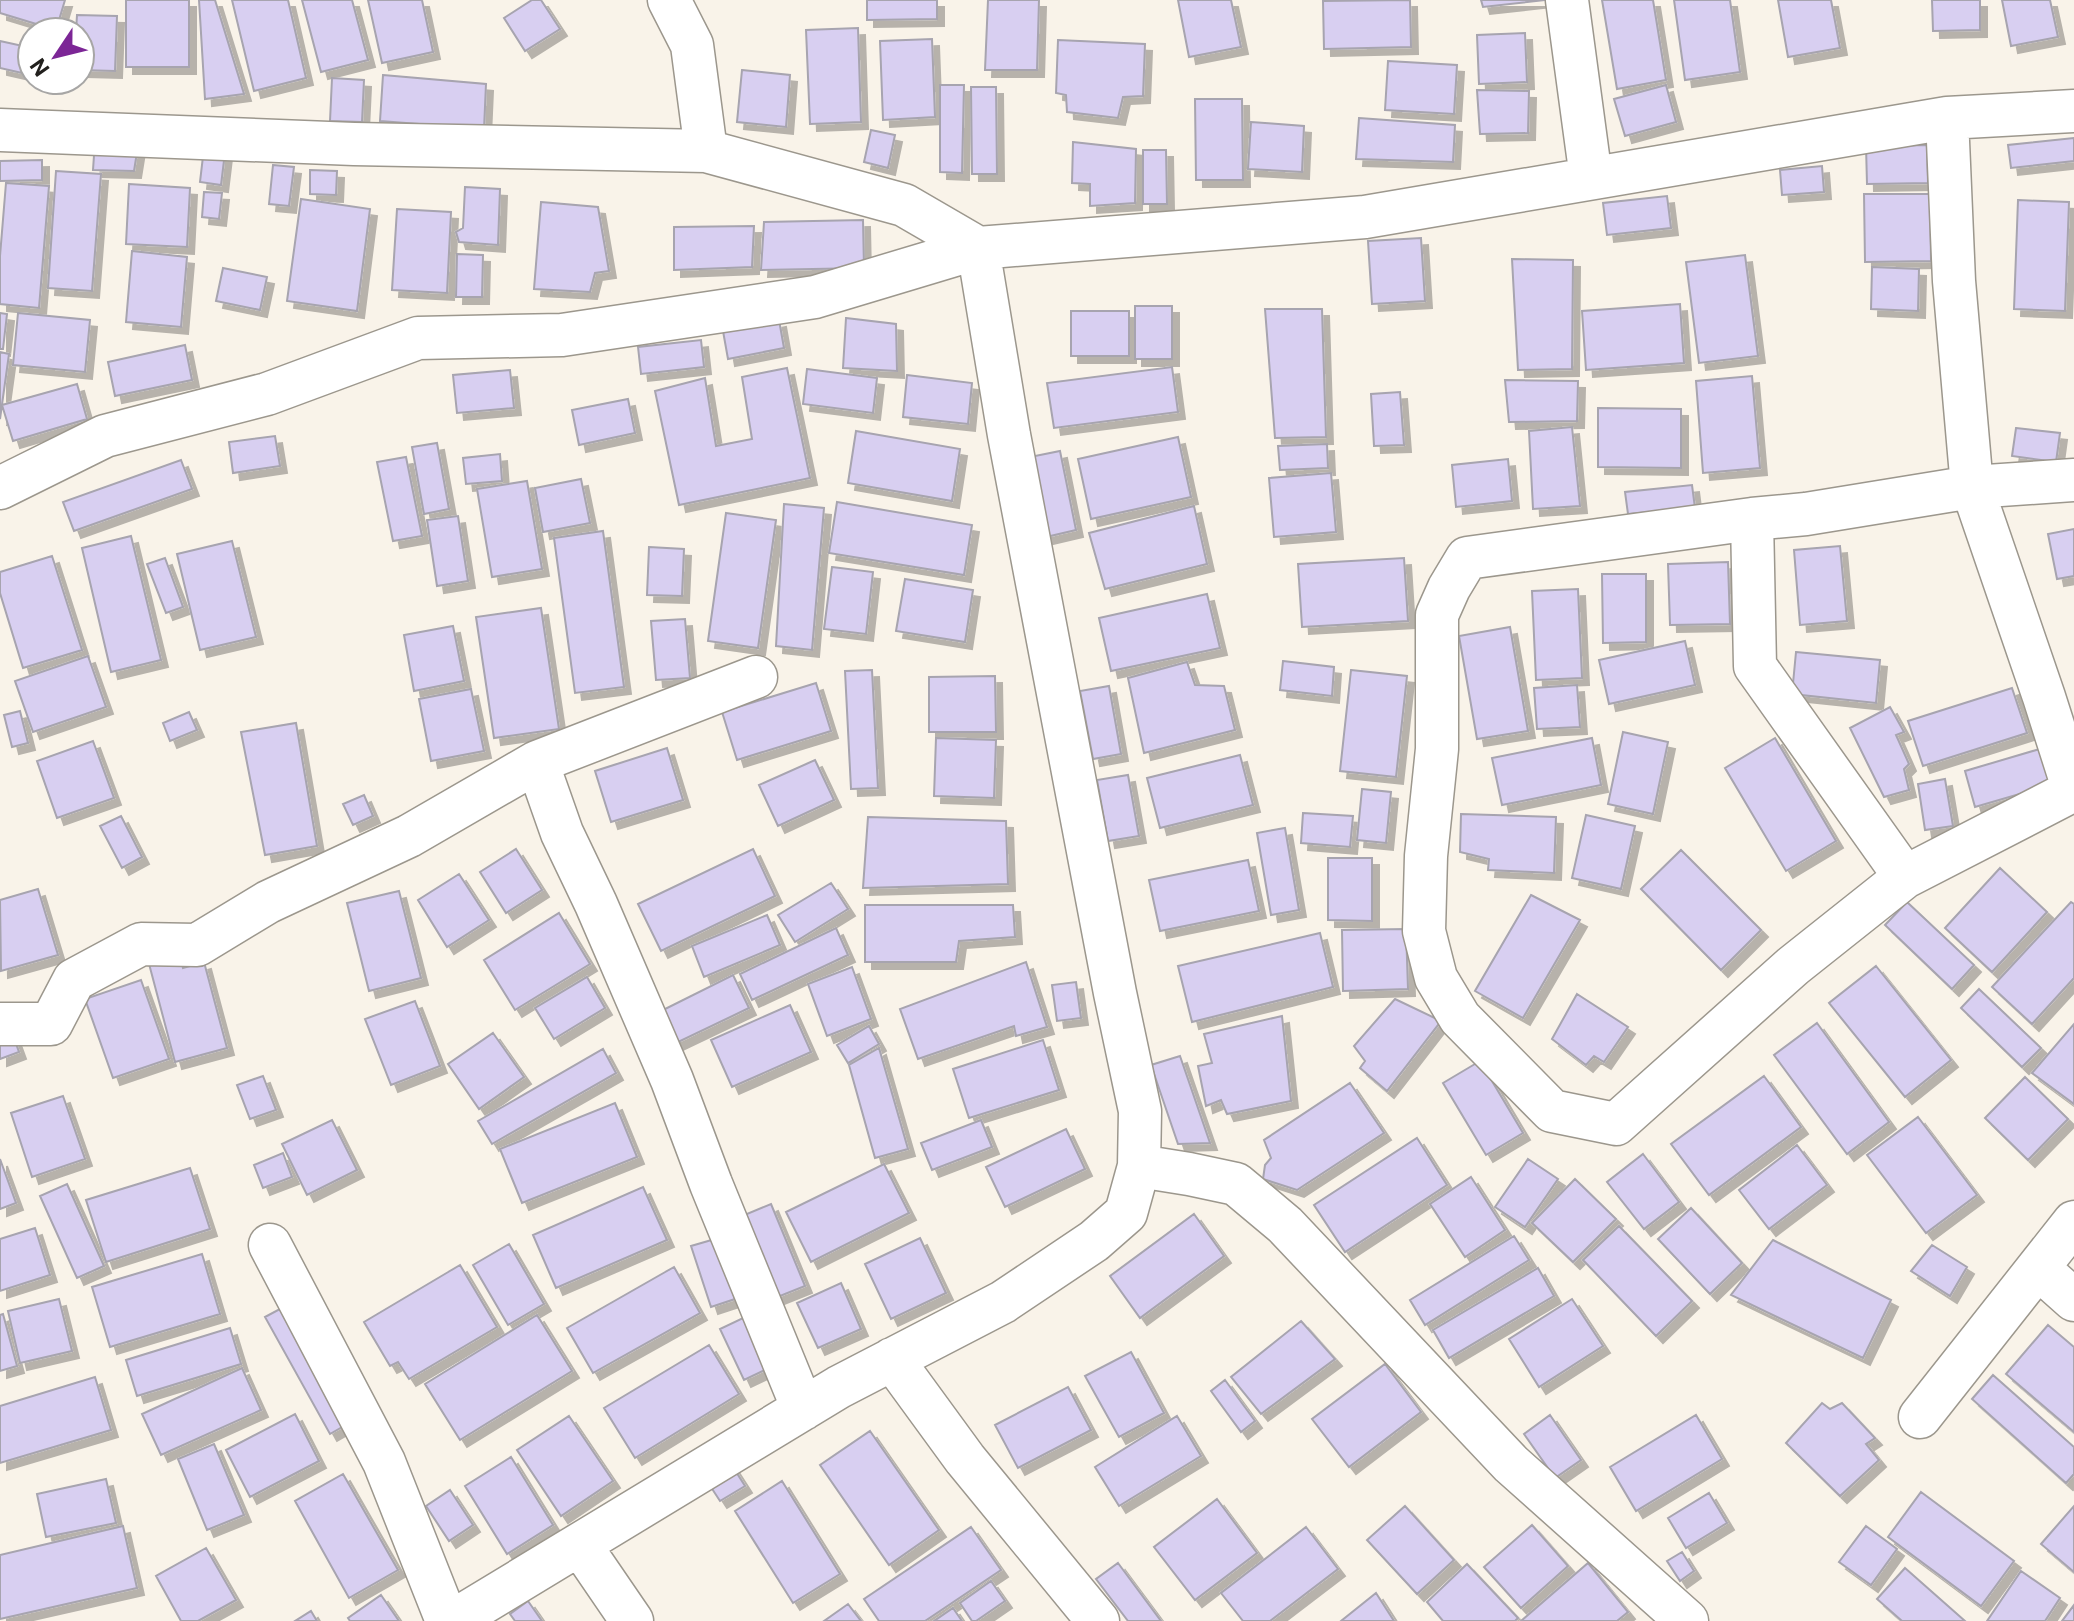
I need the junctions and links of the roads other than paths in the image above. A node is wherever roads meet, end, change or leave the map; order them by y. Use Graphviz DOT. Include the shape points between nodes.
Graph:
graph roads {
  1 [pos="669,0"];
  2 [pos="1567,0"];
  3 [pos="2074,111"];
  4 [pos="1947,118"];
  5 [pos="0,130"];
  6 [pos="706,151"];
  7 [pos="1591,178"];
  8 [pos="978,248"];
  9 [pos="2074,480"];
  10 [pos="1972,487"];
  11 [pos="0,488"];
  12 [pos="1752,519"];
  13 [pos="756,677"];
  14 [pos="537,762"];
  15 [pos="2074,790"];
  16 [pos="1905,877"];
  17 [pos="0,1024"];
  18 [pos="1139,1166"];
  19 [pos="2074,1222"];
  20 [pos="270,1245"];
  21 [pos="2038,1268"];
  22 [pos="2074,1300"];
  23 [pos="892,1359"];
  24 [pos="803,1409"];
  25 [pos="1920,1417"];
  26 [pos="580,1545"];
  27 [pos="450,1621"];
  28 [pos="632,1621"];
  29 [pos="1098,1621"];
  30 [pos="1687,1621"];
  1 -- 6 [label="street" via="692,45"];
  2 -- 7 [label="street"];
  3 -- 4 [label="street"];
  4 -- 7 [label="street"];
  4 -- 10 [label="street" via="1954,281"];
  5 -- 6 [label="street"];
  6 -- 8 [label="street" via="904,205"];
  7 -- 8 [label="street" via="1365,217"];
  8 -- 11 [label="street" via="815,297 562,335 418,338 267,394 105,436"];
  8 -- 18 [label="street" via="1009,435 1140,1111"];
  9 -- 10 [label="street"];
  10 -- 12 [label="street"];
  10 -- 15 [label="street"];
  12 -- 16 [label="street" via="1755,666"];
  12 -- 16 [label="street" via="1467,558 1437,615 1437,749 1424,931 1436,978 1460,1018 1552,1111 1616,1124 1793,966"];
  13 -- 14 [label="street"];
  14 -- 17 [label="street" via="409,836 268,902 197,945 141,944 74,980 51,1024"];
  14 -- 24 [label="street"];
  15 -- 16 [label="street"];
  18 -- 23 [label="street" via="1126,1213 1094,1241 1003,1302"];
  18 -- 30 [label="street" via="1236,1184 1285,1225 1511,1464"];
  19 -- 21 [label="street"];
  20 -- 27 [label="street" via="384,1462"];
  21 -- 22 [label="street"];
  21 -- 25 [label="street"];
  23 -- 24 [label="street"];
  23 -- 29 [label="street" via="965,1459"];
  24 -- 26 [label="street"];
  26 -- 27 [label="street"];
  26 -- 28 [label="street"];
}
